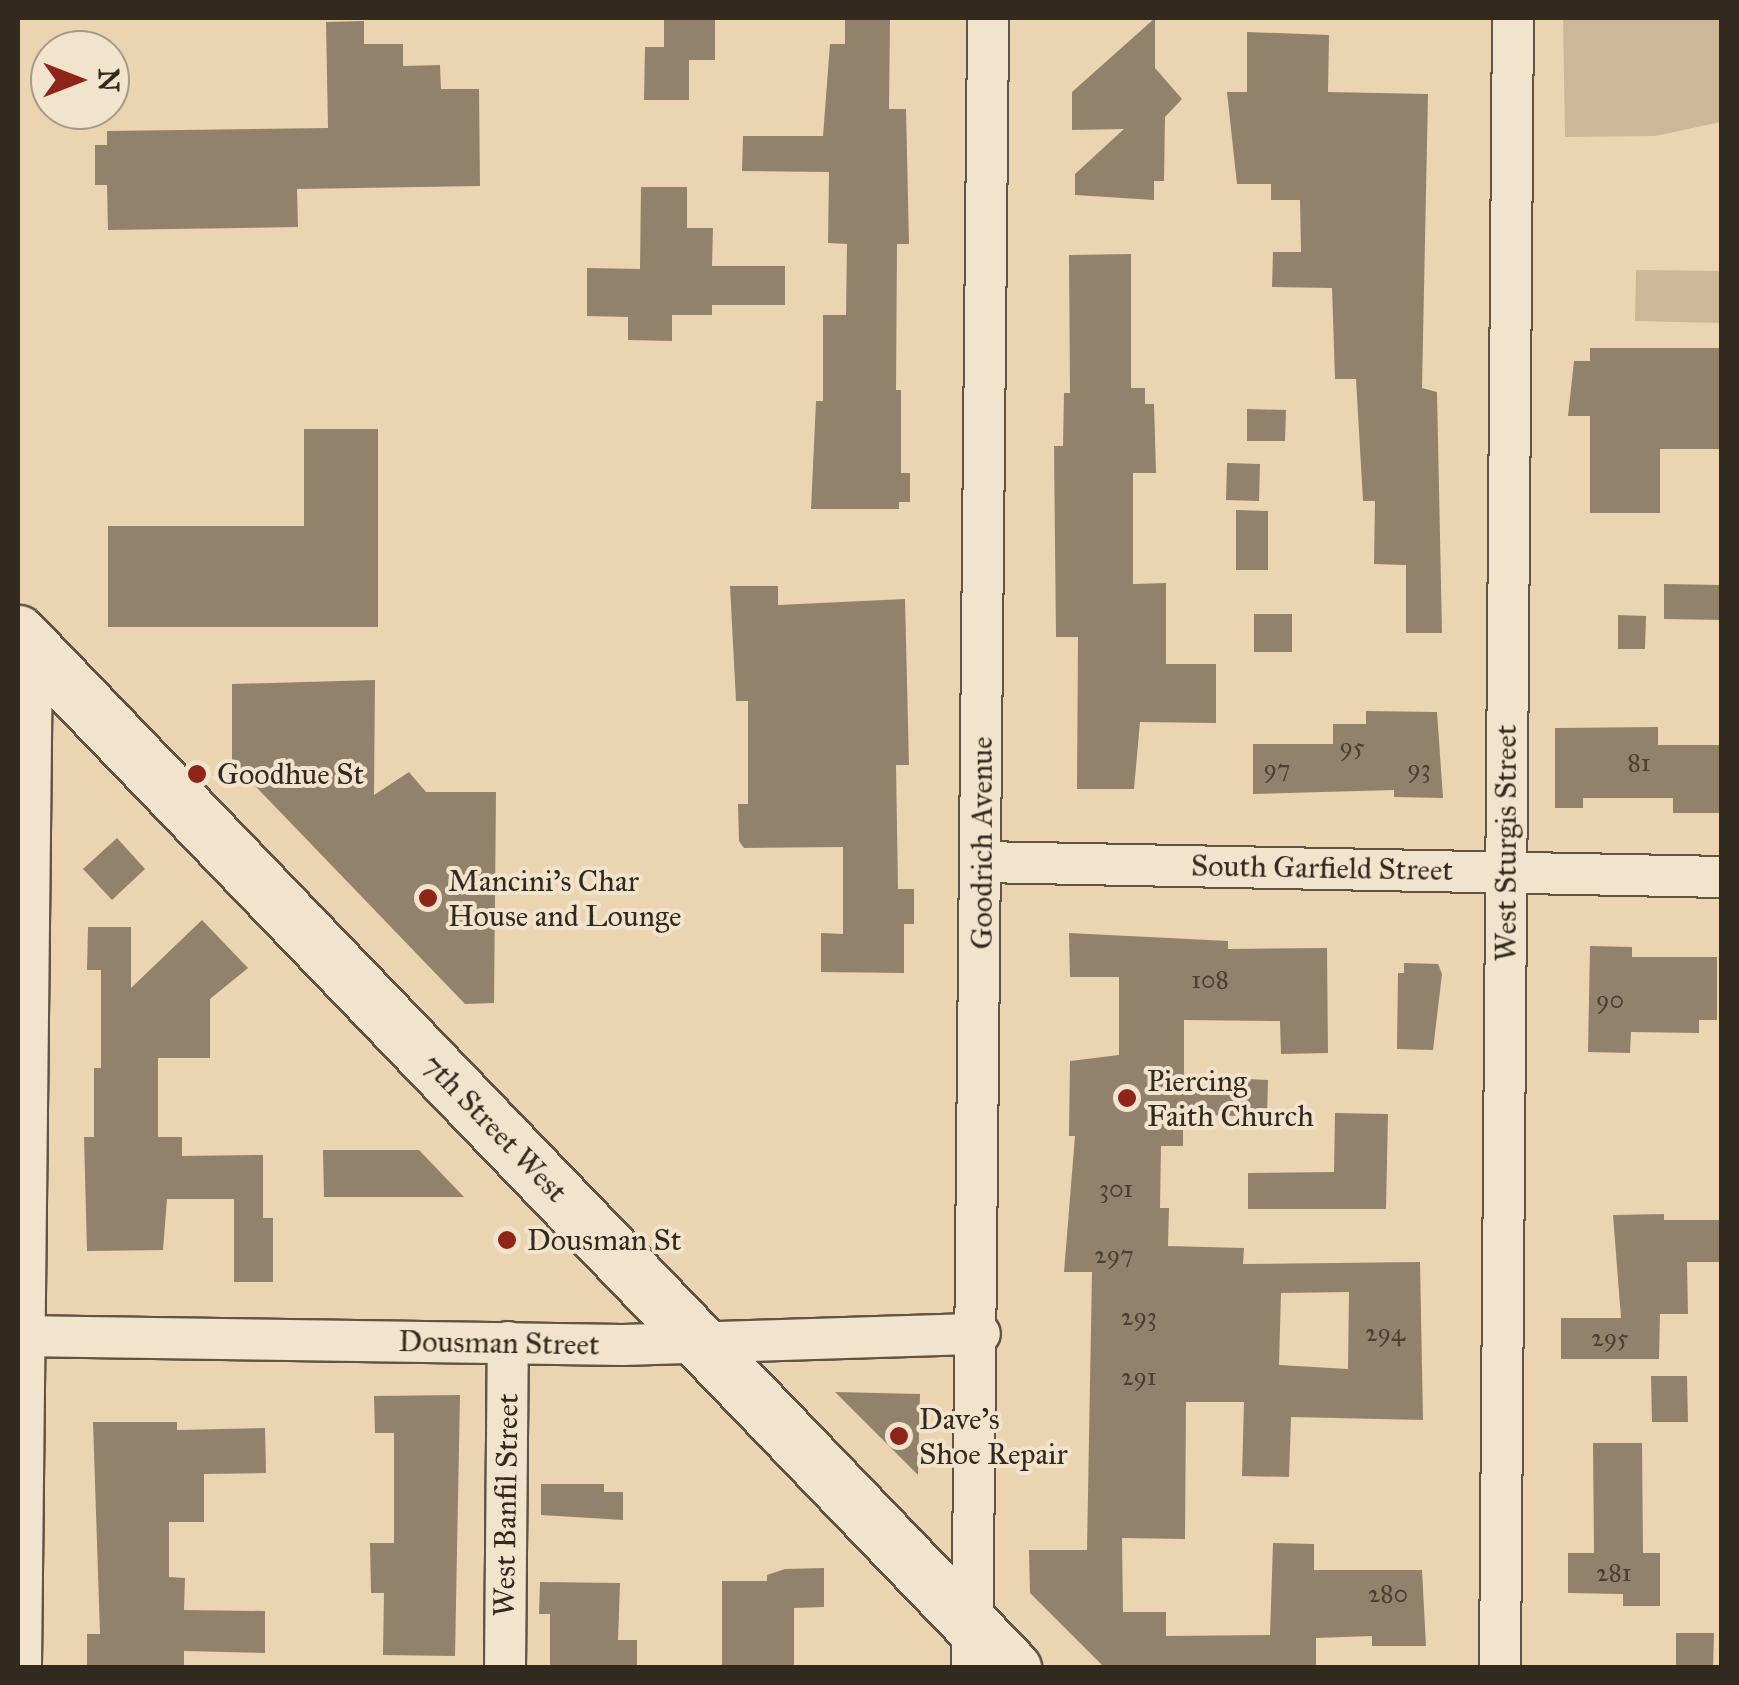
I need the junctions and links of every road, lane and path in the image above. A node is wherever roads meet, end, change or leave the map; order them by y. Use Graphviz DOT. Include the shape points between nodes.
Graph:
graph roads {
  1 [pos="988,18"];
  2 [pos="1513,18"];
  3 [pos="22,644"];
  4 [pos="982,862"];
  5 [pos="1506,872"];
  6 [pos="1722,877"];
  7 [pos="980,1334"];
  8 [pos="21,1336"];
  9 [pos="508,1342"];
  10 [pos="702,1342"];
  11 [pos="972,1646"];
  12 [pos="21,1668"];
  13 [pos="505,1668"];
  14 [pos="1013,1668"];
  15 [pos="1500,1668"];
  1 -- 4 [label="street, Goodrich Avenue"];
  2 -- 5 [label="street, West Sturgis Street"];
  3 -- 8 [label="street"];
  3 -- 10 [label="main road, 7th Street West"];
  4 -- 5 [label="street, South Garfield Street"];
  4 -- 7 [label="street, Goodrich Avenue"];
  5 -- 6 [label="street, South Garfield Street"];
  5 -- 15 [label="street, West Sturgis Street"];
  7 -- 10 [label="street, Dousman Street"];
  7 -- 11 [label="street, Goodrich Avenue"];
  8 -- 9 [label="street, Dousman Street"];
  8 -- 12 [label="street"];
  9 -- 10 [label="street, Dousman Street"];
  9 -- 13 [label="street, West Banfil Street"];
  10 -- 11 [label="main road, 7th Street West"];
  11 -- 14 [label="main road, 7th Street West"];
}
